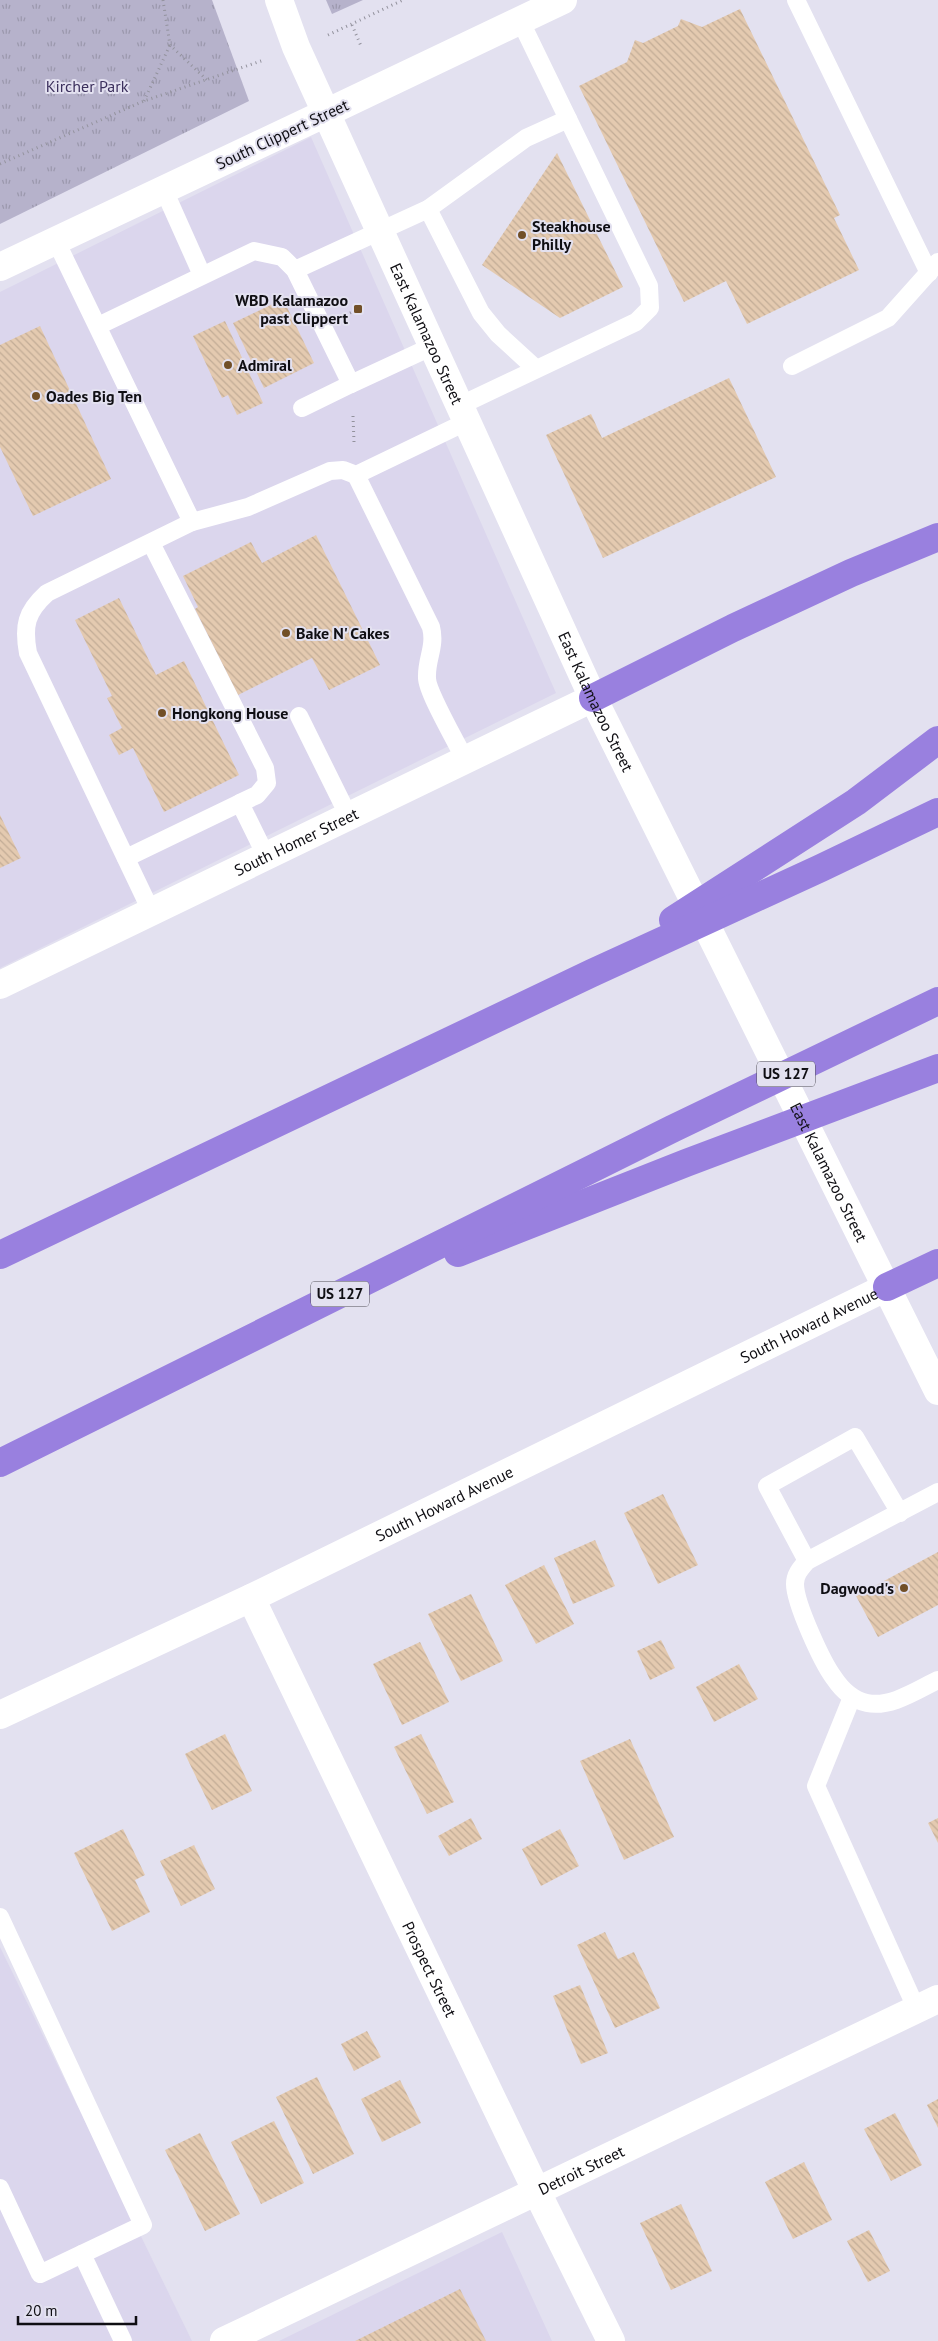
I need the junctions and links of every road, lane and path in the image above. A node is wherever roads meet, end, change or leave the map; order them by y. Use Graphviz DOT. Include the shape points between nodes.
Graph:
graph roads {
  1 [pos="163,0"];
  2 [pos="279,0"];
  3 [pos="404,0"];
  4 [pos="563,0"];
  5 [pos="796,0"];
  6 [pos="520,20"];
  7 [pos="352,25"];
  8 [pos="336,32"];
  9 [pos="170,45"];
  10 [pos="361,46"];
  11 [pos="245,68"];
  12 [pos="207,80"];
  13 [pos="144,101"];
  14 [pos="326,113"];
  15 [pos="568,119"];
  16 [pos="0,164"];
  17 [pos="164,190"];
  18 [pos="428,209"];
  19 [pos="380,230"];
  20 [pos="56,241"];
  21 [pos="0,267"];
  22 [pos="934,268"];
  23 [pos="295,270"];
  24 [pos="202,275"];
  25 [pos="358,309"];
  26 [pos="350,313"];
  27 [pos="98,326"];
  28 [pos="433,346"];
  29 [pos="792,366"];
  30 [pos="536,368"];
  31 [pos="351,384"];
  32 [pos="302,408"];
  33 [pos="462,414"];
  34 [pos="356,475"];
  35 [pos="192,522"];
  36 [pos="938,537"];
  37 [pos="151,543"];
  38 [pos="593,698"];
  39 [pos="299,716"];
  40 [pos="938,740"];
  41 [pos="465,760"];
  42 [pos="240,803"];
  43 [pos="938,812"];
  44 [pos="348,816"];
  45 [pos="266,856"];
  46 [pos="126,858"];
  47 [pos="151,911"];
  48 [pos="592,973"];
  49 [pos="0,985"];
  50 [pos="938,1001"];
  51 [pos="930,1071"];
  52 [pos="0,1255"];
  53 [pos="938,1263"];
  54 [pos="887,1287"];
  55 [pos="938,1391"];
  56 [pos="4,1461"];
  57 [pos="938,1492"];
  58 [pos="900,1513"];
  59 [pos="807,1561"];
  60 [pos="251,1598"];
  61 [pos="938,1680"];
  62 [pos="852,1697"];
  63 [pos="0,1715"];
  64 [pos="0,1916"];
  65 [pos="927,2004"];
  66 [pos="0,2188"];
  67 [pos="536,2190"];
  68 [pos="82,2254"];
  69 [pos="123,2341"];
  70 [pos="224,2341"];
  71 [pos="611,2341"];
  1 -- 9 [label="path"];
  2 -- 14 [label="street, East Kalamazoo Street"];
  3 -- 7 [label="path"];
  4 -- 6 [label="street, South Clippert Street"];
  5 -- 22 [label="lane"];
  6 -- 14 [label="street, South Clippert Street"];
  6 -- 15 [label="lane"];
  7 -- 8 [label="path"];
  7 -- 10 [label="path"];
  9 -- 12 [label="path"];
  9 -- 13 [label="path"];
  11 -- 12 [label="path"];
  12 -- 13 [label="path"];
  13 -- 16 [label="path"];
  14 -- 17 [label="street, South Clippert Street"];
  14 -- 19 [label="street, East Kalamazoo Street"];
  15 -- 18 [label="lane" via="526,138"];
  15 -- 30 [label="lane" via="648,286 650,308 636,322"];
  17 -- 20 [label="street, South Clippert Street"];
  17 -- 24 [label="lane"];
  18 -- 19 [label="lane"];
  18 -- 30 [label="lane" via="481,313 498,334"];
  19 -- 23 [label="lane"];
  19 -- 28 [label="street, East Kalamazoo Street"];
  20 -- 21 [label="street, South Clippert Street"];
  20 -- 27 [label="lane"];
  22 -- 29 [label="lane" via="888,318"];
  23 -- 24 [label="lane" via="282,257 254,251"];
  23 -- 31 [label="lane"];
  24 -- 27 [label="lane"];
  25 -- 26 [label="path"];
  27 -- 35 [label="lane"];
  28 -- 31 [label="lane"];
  28 -- 33 [label="street, East Kalamazoo Street"];
  30 -- 33 [label="lane"];
  31 -- 32 [label="lane"];
  31 -- 34 [label="path"];
  33 -- 34 [label="lane"];
  33 -- 38 [label="street, East Kalamazoo Street"];
  34 -- 35 [label="lane" via="343,470 330,471 248,507"];
  34 -- 41 [label="lane" via="431,627 434,640 426,678"];
  35 -- 37 [label="lane"];
  36 -- 38 [label="highway" via="850,573"];
  37 -- 42 [label="lane" via="264,768 267,783 257,795"];
  37 -- 46 [label="lane" via="47,593 34,605 24,632 28,653"];
  38 -- 41 [label="street, South Homer Street"];
  38 -- 54 [label="street, East Kalamazoo Street"];
  39 -- 44 [label="lane"];
  40 -- 48 [label="highway" via="856,802"];
  41 -- 44 [label="street, South Homer Street"];
  42 -- 45 [label="lane"];
  42 -- 46 [label="lane"];
  43 -- 48 [label="highway"];
  44 -- 45 [label="street, South Homer Street"];
  45 -- 47 [label="street, South Homer Street"];
  46 -- 47 [label="lane"];
  47 -- 49 [label="street, South Homer Street"];
  48 -- 52 [label="highway"];
  50 -- 56 [label="highway, US 127" via="672,1129"];
  51 -- 56 [label="highway" via="444,1259"];
  53 -- 54 [label="highway"];
  54 -- 55 [label="street, East Kalamazoo Street"];
  54 -- 60 [label="street, South Howard Avenue"];
  57 -- 58 [label="lane"];
  58 -- 59 [label="lane"];
  58 -- 59 [label="lane" via="855,1437 767,1486"];
  59 -- 62 [label="lane" via="797,1572 794,1583 797,1596 812,1636 834,1679"];
  60 -- 63 [label="street, South Howard Avenue"];
  60 -- 67 [label="street, Prospect Street"];
  61 -- 62 [label="lane" via="884,1703 868,1703"];
  62 -- 65 [label="lane" via="816,1786"];
  64 -- 68 [label="lane" via="143,2225"];
  65 -- 67 [label="street, Detroit Street"];
  66 -- 68 [label="lane" via="40,2274"];
  67 -- 70 [label="street, Detroit Street"];
  67 -- 71 [label="street, Prospect Street"];
  68 -- 69 [label="lane"];
}
